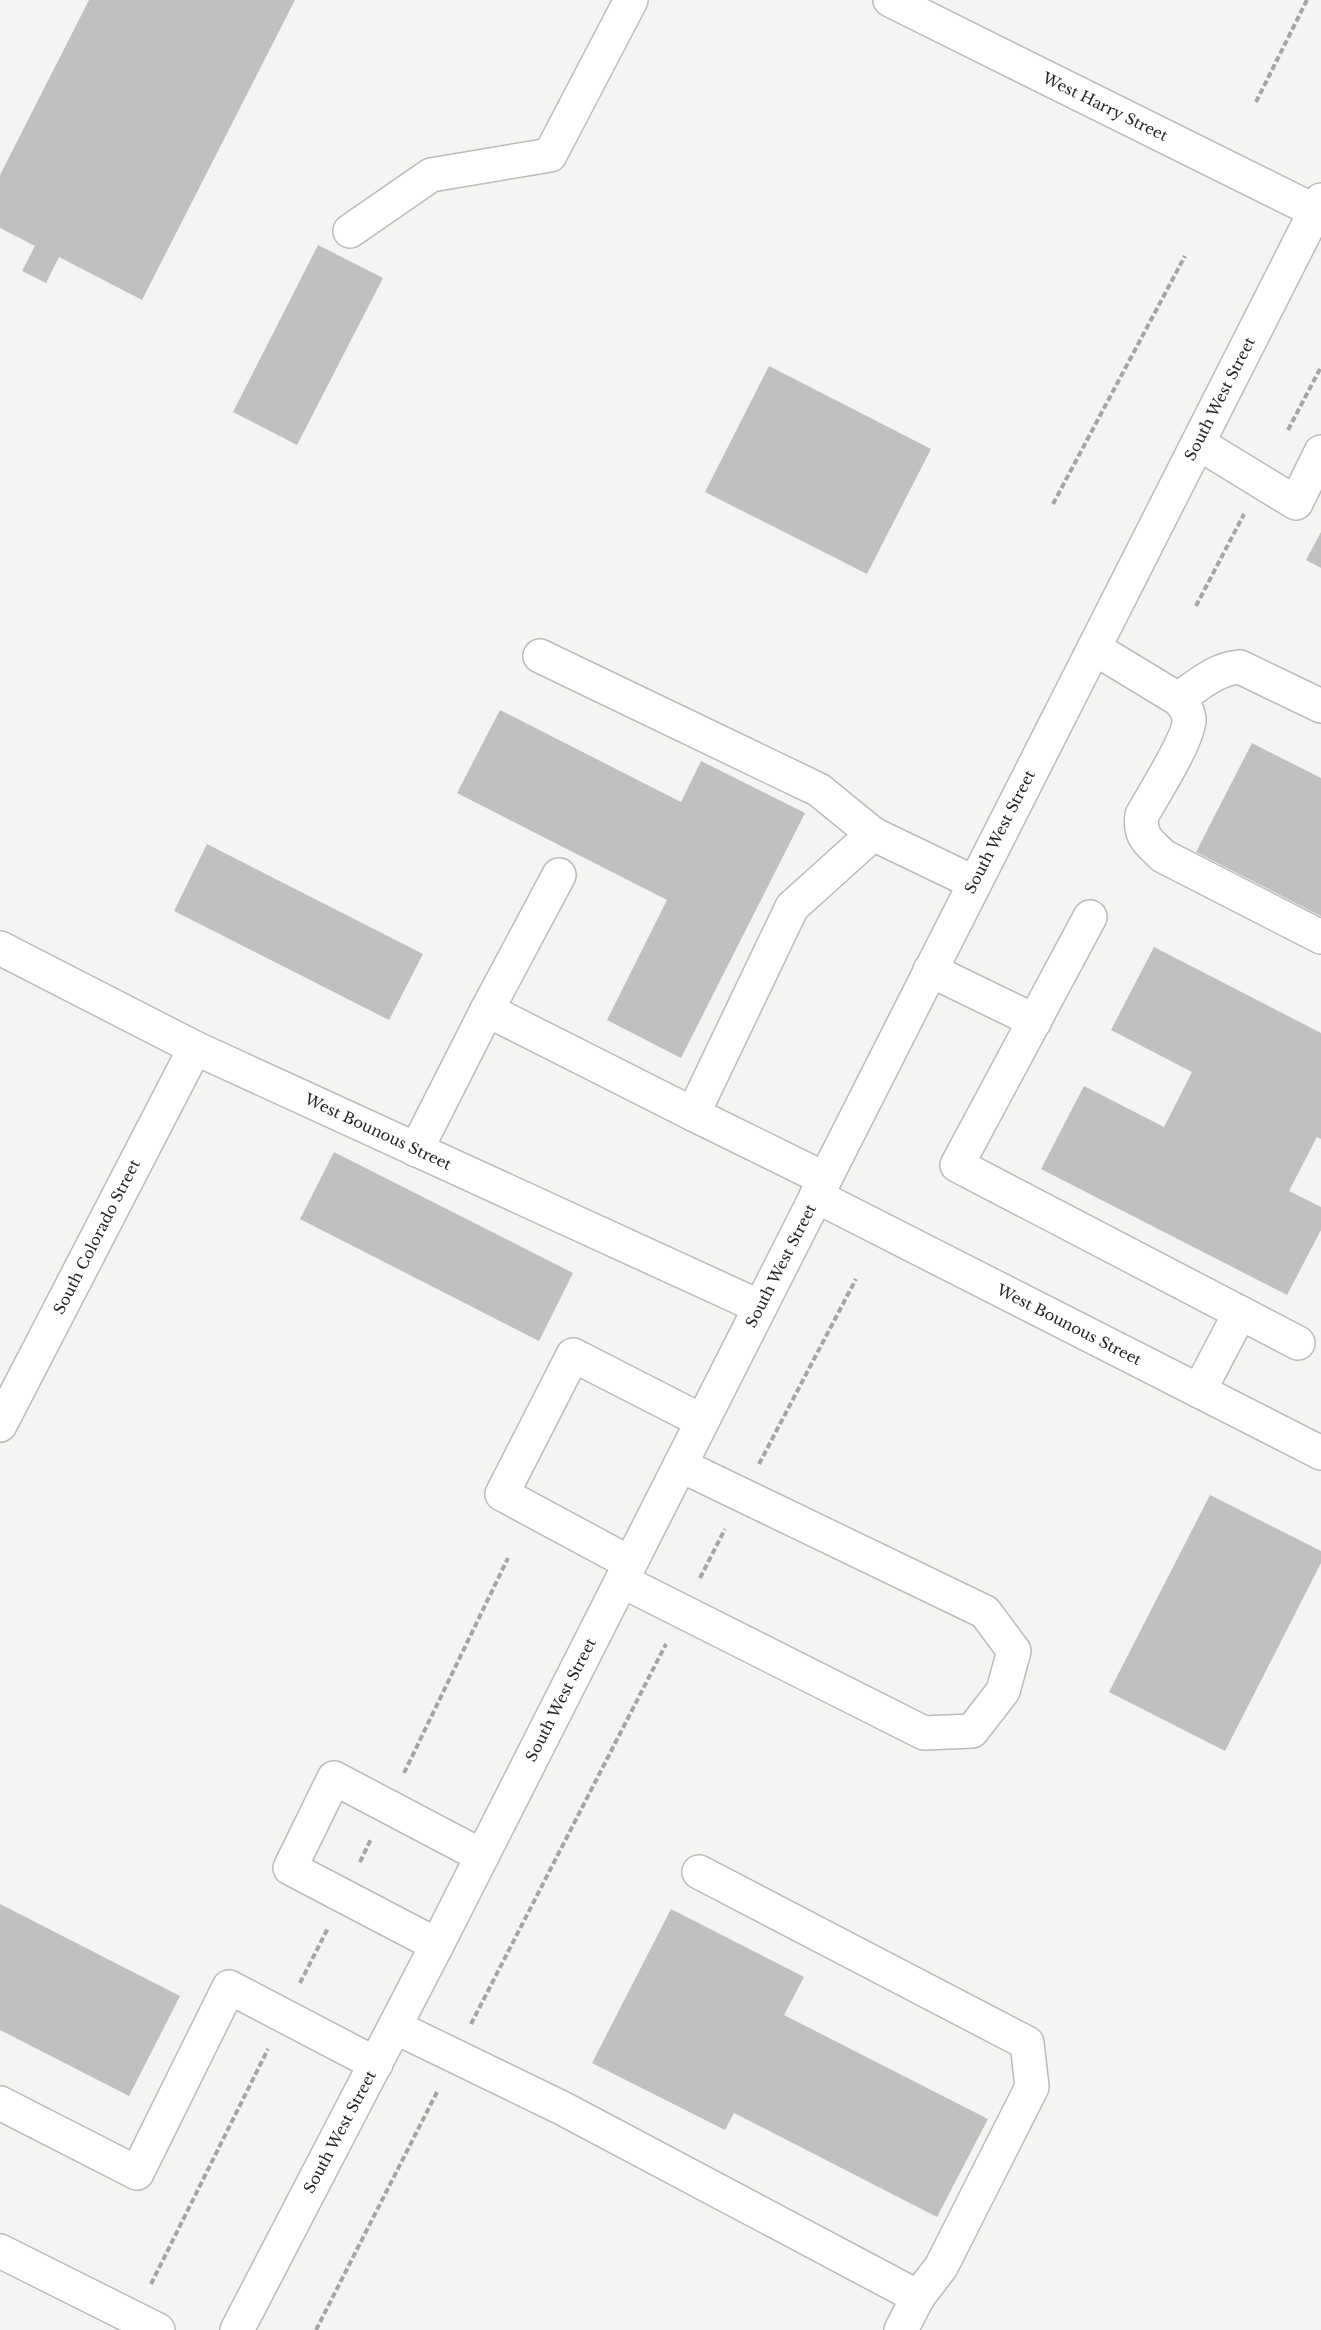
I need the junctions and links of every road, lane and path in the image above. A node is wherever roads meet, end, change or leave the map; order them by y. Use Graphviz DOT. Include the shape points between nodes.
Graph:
graph roads {
  1 [pos="632,0"];
  2 [pos="890,0"];
  3 [pos="1307,0"];
  4 [pos="1256,102"];
  5 [pos="1319,208"];
  6 [pos="350,231"];
  7 [pos="1185,256"];
  8 [pos="1198,444"];
  9 [pos="1321,452"];
  10 [pos="1053,504"];
  11 [pos="1094,648"];
  12 [pos="540,656"];
  13 [pos="1178,699"];
  14 [pos="1321,705"];
  15 [pos="873,834"];
  16 [pos="559,874"];
  17 [pos="975,883"];
  18 [pos="1090,917"];
  19 [pos="1321,937"];
  20 [pos="0,948"];
  21 [pos="930,970"];
  22 [pos="487,1010"];
  23 [pos="1035,1020"];
  24 [pos="195,1048"];
  25 [pos="693,1114"];
  26 [pos="416,1150"];
  27 [pos="820,1187"];
  28 [pos="856,1279"];
  29 [pos="760,1307"];
  30 [pos="1240,1313"];
  31 [pos="1298,1343"];
  32 [pos="1198,1391"];
  33 [pos="702,1421"];
  34 [pos="0,1425"];
  35 [pos="1321,1453"];
  36 [pos="680,1465"];
  37 [pos="743,1495"];
  38 [pos="508,1558"];
  39 [pos="626,1572"];
  40 [pos="683,1612"];
  41 [pos="388,1806"];
  42 [pos="482,1856"];
  43 [pos="699,1872"];
  44 [pos="344,1896"];
  45 [pos="437,1945"];
  46 [pos="284,2016"];
  47 [pos="395,2027"];
  48 [pos="455,2056"];
  49 [pos="376,2064"];
  50 [pos="0,2103"];
  51 [pos="0,2251"];
  52 [pos="918,2297"];
  53 [pos="146,2324"];
  54 [pos="237,2330"];
  55 [pos="316,2330"];
  56 [pos="901,2330"];
  1 -- 6 [label="street" via="550,154 431,175"];
  2 -- 5 [label="street, West Harry Street"];
  3 -- 4 [label="path"];
  5 -- 8 [label="street, South West Street"];
  7 -- 10 [label="path"];
  8 -- 9 [label="street" via="1296,502"];
  8 -- 11 [label="street, South West Street"];
  11 -- 13 [label="street"];
  11 -- 17 [label="street, South West Street"];
  12 -- 15 [label="street" via="819,790"];
  13 -- 14 [label="street" via="1219,672 1240,667"];
  13 -- 19 [label="street" via="1189,719 1186,734 1143,815 1144,837 1163,856"];
  15 -- 17 [label="street"];
  15 -- 25 [label="street" via="792,907"];
  16 -- 22 [label="street"];
  17 -- 21 [label="street, South West Street"];
  18 -- 23 [label="street"];
  20 -- 24 [label="street, West Bounous Street"];
  21 -- 23 [label="street"];
  21 -- 27 [label="street, South West Street"];
  22 -- 25 [label="street, West Bounous Street"];
  22 -- 26 [label="street"];
  23 -- 30 [label="street" via="957,1165"];
  24 -- 26 [label="street, West Bounous Street"];
  24 -- 34 [label="street, South Colorado Street"];
  25 -- 27 [label="street, West Bounous Street"];
  26 -- 29 [label="street, West Bounous Street"];
  27 -- 29 [label="street, South West Street"];
  27 -- 32 [label="street, West Bounous Street"];
  28 -- 37 [label="path"];
  29 -- 33 [label="street, South West Street"];
  30 -- 31 [label="street"];
  30 -- 32 [label="street"];
  32 -- 35 [label="street, West Bounous Street"];
  33 -- 36 [label="street, South West Street"];
  33 -- 39 [label="street" via="573,1356 502,1494"];
  36 -- 37 [label="street"];
  36 -- 39 [label="street, South West Street"];
  37 -- 40 [label="path"];
  37 -- 40 [label="street" via="985,1612 1014,1651 1003,1691 972,1731 924,1733"];
  38 -- 41 [label="path"];
  39 -- 40 [label="street"];
  39 -- 42 [label="street, South West Street"];
  40 -- 48 [label="path"];
  41 -- 42 [label="street"];
  41 -- 44 [label="path"];
  41 -- 44 [label="street" via="334,1778 290,1868"];
  42 -- 45 [label="street, South West Street"];
  43 -- 52 [label="street" via="1027,2043 1032,2087 940,2267"];
  44 -- 45 [label="street"];
  44 -- 46 [label="path"];
  45 -- 47 [label="street, South West Street"];
  46 -- 49 [label="street"];
  46 -- 50 [label="street" via="230,1987 137,2173"];
  46 -- 53 [label="path"];
  47 -- 48 [label="street"];
  47 -- 49 [label="street, South West Street"];
  48 -- 52 [label="street" via="562,2108"];
  48 -- 55 [label="path"];
  49 -- 54 [label="street, South West Street"];
  51 -- 53 [label="street"];
  52 -- 56 [label="street"];
}
